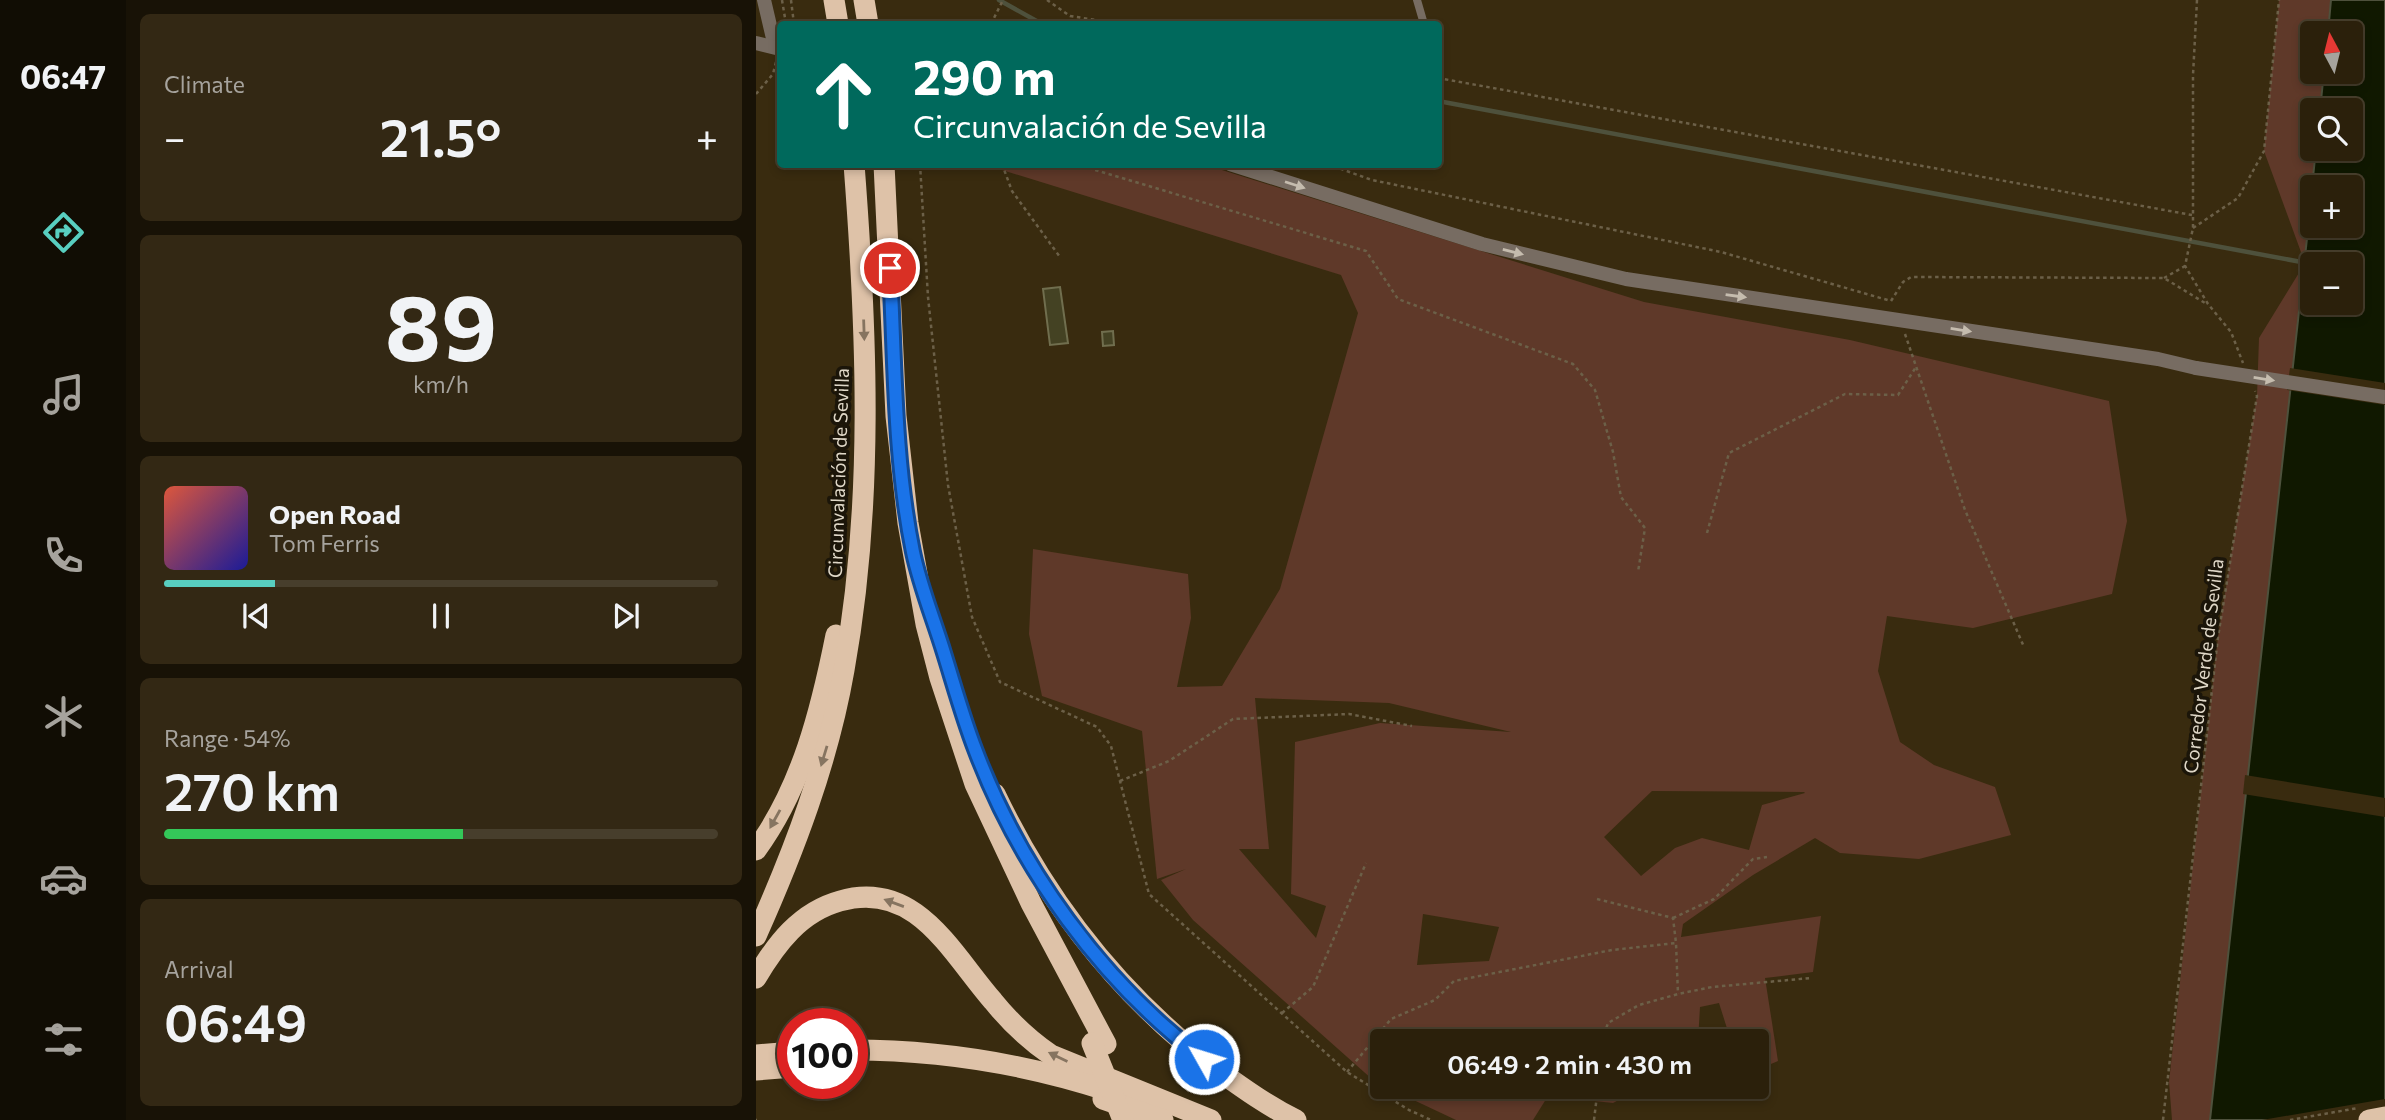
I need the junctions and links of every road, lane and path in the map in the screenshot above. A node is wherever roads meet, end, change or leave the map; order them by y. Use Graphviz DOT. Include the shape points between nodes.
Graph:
graph roads {
  1 [pos="764,0"];
  2 [pos="782,0"];
  3 [pos="791,0"];
  4 [pos="834,0"];
  5 [pos="864,0"];
  6 [pos="1003,0"];
  7 [pos="1046,0"];
  8 [pos="1417,0"];
  9 [pos="2197,0"];
  10 [pos="2279,0"];
  11 [pos="786,21"];
  12 [pos="794,21"];
  13 [pos="838,21"];
  14 [pos="868,21"];
  15 [pos="992,21"];
  16 [pos="1102,21"];
  17 [pos="1423,21"];
  18 [pos="756,43"];
  19 [pos="777,45"];
  20 [pos="777,48"];
  21 [pos="777,54"];
  22 [pos="1442,79"];
  23 [pos="756,94"];
  24 [pos="853,168"];
  25 [pos="884,168"];
  26 [pos="920,168"];
  27 [pos="1003,168"];
  28 [pos="1088,168"];
  29 [pos="1243,168"];
  30 [pos="1338,168"];
  31 [pos="2192,215"];
  32 [pos="2193,228"];
  33 [pos="1060,257"];
  34 [pos="2185,266"];
  35 [pos="2164,278"];
  36 [pos="2208,304"];
  37 [pos="1900,321"];
  38 [pos="1916,367"];
  39 [pos="2246,370"];
  40 [pos="2252,383"];
  41 [pos="2385,397"];
  42 [pos="896,416"];
  43 [pos="864,495"];
  44 [pos="1707,533"];
  45 [pos="913,554"];
  46 [pos="1638,572"];
  47 [pos="2024,647"];
  48 [pos="1412,726"];
  49 [pos="1120,780"];
  50 [pos="756,850"];
  51 [pos="1767,857"];
  52 [pos="1366,863"];
  53 [pos="1597,900"];
  54 [pos="1672,918"];
  55 [pos="756,936"];
  56 [pos="1676,943"];
  57 [pos="756,978"];
  58 [pos="1811,978"];
  59 [pos="1678,994"];
  60 [pos="1282,1013"];
  61 [pos="1606,1029"];
  62 [pos="1099,1043"];
  63 [pos="868,1050"];
  64 [pos="777,1053"];
  65 [pos="756,1055"];
  66 [pos="868,1062"];
  67 [pos="777,1068"];
  68 [pos="756,1070"];
  69 [pos="1347,1072"];
  70 [pos="1597,1099"];
  71 [pos="2364,1114"];
  72 [pos="2385,1117"];
  73 [pos="1123,1120"];
  74 [pos="1136,1120"];
  75 [pos="1163,1120"];
  76 [pos="1194,1120"];
  77 [pos="1211,1120"];
  78 [pos="1296,1120"];
  79 [pos="1431,1120"];
  80 [pos="1594,1120"];
  81 [pos="2163,1120"];
  82 [pos="2290,1120"];
  1 -- 19 [label="street"];
  2 -- 11 [label="path"];
  3 -- 12 [label="path"];
  4 -- 13 [label="highway"];
  5 -- 14 [label="highway"];
  6 -- 15 [label="path"];
  7 -- 16 [label="path" via="1070,16"];
  8 -- 17 [label="lane"];
  9 -- 31 [label="path"];
  10 -- 32 [label="path" via="2264,151 2238,198"];
  18 -- 20 [label="street"];
  21 -- 23 [label="path" via="773,74"];
  22 -- 31 [label="path"];
  24 -- 43 [label="highway, Circunvalación de Sevilla, one-way" via="865,364"];
  25 -- 42 [label="highway"];
  26 -- 49 [label="path" via="928,297 948,485 972,617 1000,682 1097,727 1111,746"];
  27 -- 33 [label="path" via="1012,191"];
  28 -- 46 [label="path" via="1366,251 1398,299 1573,364 1595,390 1621,497 1645,528"];
  29 -- 37 [label="street, one-way" via="1482,244 1626,279"];
  30 -- 35 [label="path" via="1372,180 1721,252 1891,301 1911,277"];
  31 -- 32 [label="path"];
  32 -- 34 [label="path"];
  34 -- 35 [label="path"];
  34 -- 36 [label="path"];
  35 -- 36 [label="path"];
  36 -- 39 [label="path" via="2231,332"];
  37 -- 38 [label="path"];
  37 -- 41 [label="street, one-way, bridge"];
  38 -- 44 [label="path" via="1898,395 1845,394 1729,453"];
  38 -- 47 [label="path" via="1965,510"];
  40 -- 81 [label="path, Corredor Verde de Sevilla" via="2257,396 2218,637"];
  42 -- 45 [label="highway"];
  42 -- 62 [label="highway" via="896,518 911,610 934,702 990,846"];
  43 -- 50 [label="highway, one-way" via="817,720 786,800"];
  43 -- 55 [label="highway, Circunvalación de Sevilla, one-way" via="859,580 827,744 799,832"];
  45 -- 62 [label="highway" via="940,678 975,784"];
  45 -- 78 [label="highway" via="978,758 1011,829 1056,902 1097,957 1184,1044 1245,1090"];
  48 -- 49 [label="path" via="1349,714 1233,719 1169,761"];
  49 -- 60 [label="path" via="1149,894"];
  51 -- 54 [label="path" via="1753,859 1714,899"];
  52 -- 60 [label="path" via="1313,987"];
  53 -- 54 [label="path"];
  54 -- 56 [label="path"];
  56 -- 59 [label="path"];
  56 -- 69 [label="path" via="1612,950 1454,981 1435,1000 1391,1019"];
  77 -- 57 [label="highway, one-way" via="1036,1045 991,999 936,929 909,909 877,897 847,899 804,917"];
  58 -- 59 [label="path"];
  59 -- 61 [label="path" via="1639,1005 1608,1023"];
  60 -- 69 [label="path"];
  62 -- 73 [label="highway, bridge"];
  62 -- 74 [label="highway"];
  63 -- 76 [label="highway" via="988,1061 1105,1090"];
  64 -- 65 [label="highway"];
  66 -- 75 [label="highway" via="998,1073 1096,1096"];
  67 -- 68 [label="highway"];
  69 -- 79 [label="path"];
  70 -- 80 [label="path"];
  71 -- 72 [label="highway"];
  71 -- 82 [label="path"];
}
